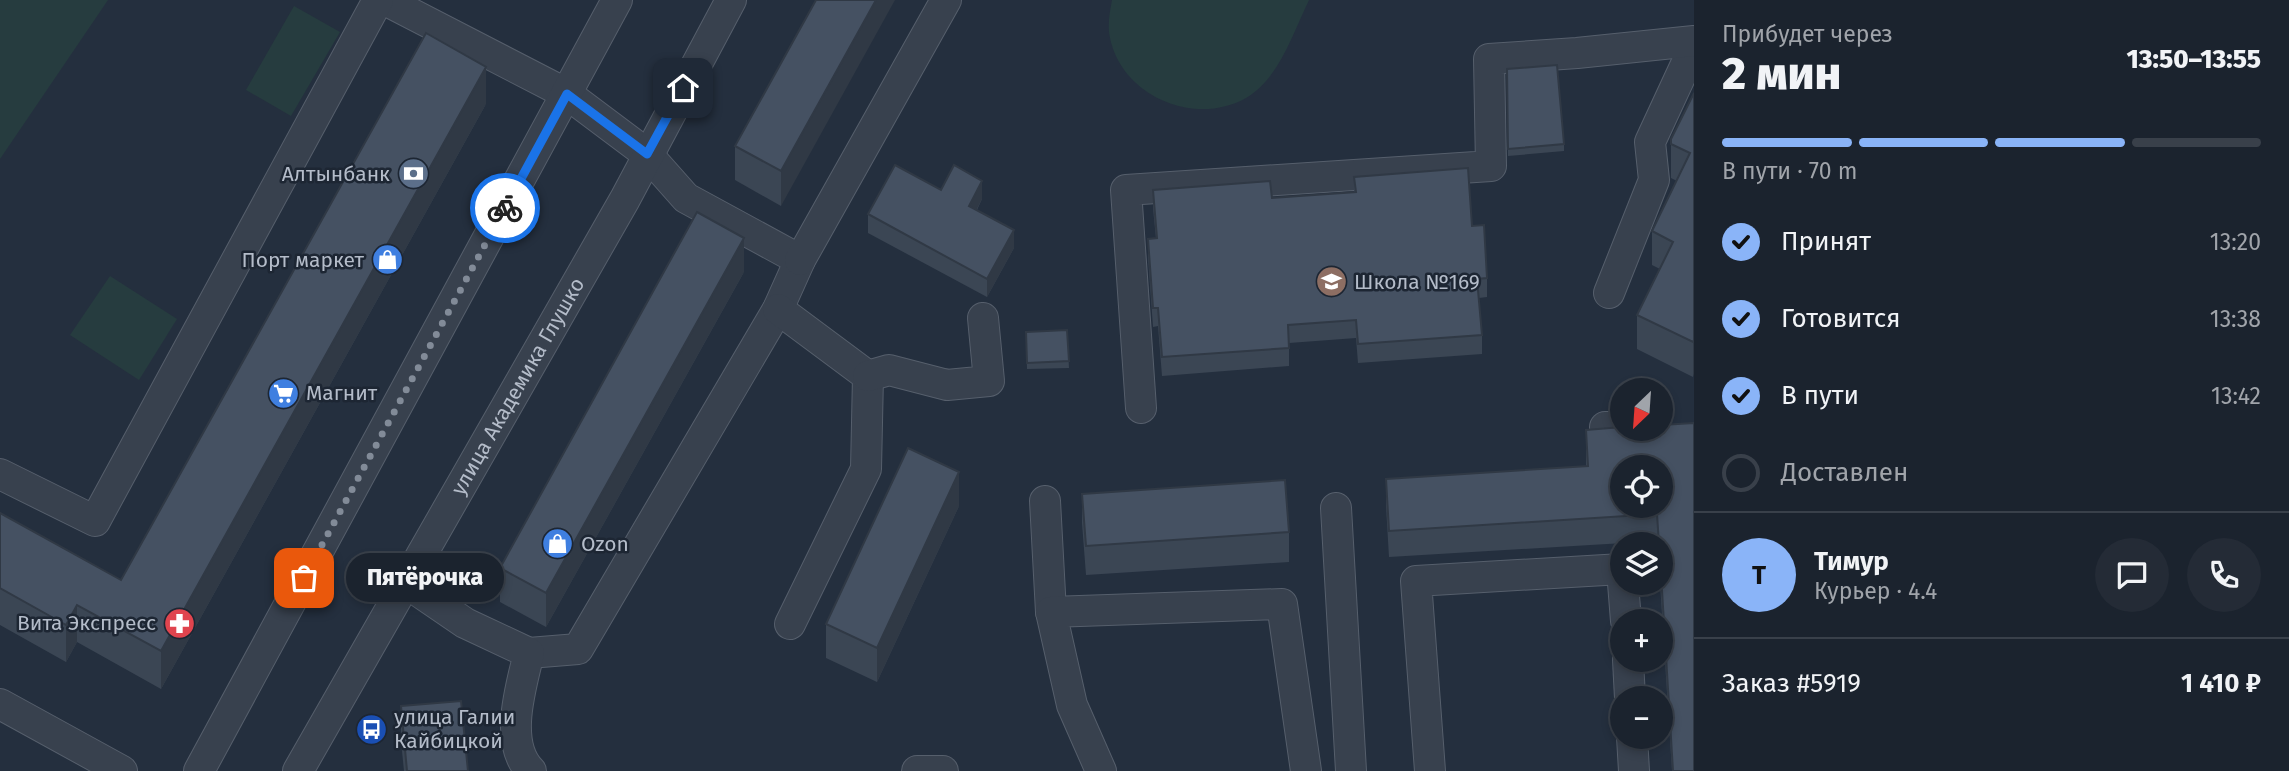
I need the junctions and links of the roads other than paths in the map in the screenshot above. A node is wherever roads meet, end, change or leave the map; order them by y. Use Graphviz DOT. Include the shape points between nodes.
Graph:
graph roads {
  1 [pos="378,0"];
  2 [pos="385,0"];
  3 [pos="617,0"];
  4 [pos="731,0"];
  5 [pos="946,0"];
  6 [pos="1694,41"];
  7 [pos="1694,47"];
  8 [pos="567,94"];
  9 [pos="647,154"];
  10 [pos="800,260"];
  11 [pos="1609,293"];
  12 [pos="778,309"];
  13 [pos="984,318"];
  14 [pos="868,376"];
  15 [pos="1141,408"];
  16 [pos="0,474"];
  17 [pos="1045,501"];
  18 [pos="1336,508"];
  19 [pos="1610,570"];
  20 [pos="405,582"];
  21 [pos="1051,612"];
  22 [pos="790,624"];
  23 [pos="529,653"];
  24 [pos="0,704"];
  25 [pos="1633,749"];
  26 [pos="93,764"];
  27 [pos="122,771"];
  28 [pos="199,771"];
  29 [pos="298,771"];
  30 [pos="531,771"];
  31 [pos="917,771"];
  32 [pos="943,771"];
  33 [pos="1101,771"];
  34 [pos="1306,771"];
  35 [pos="1351,771"];
  36 [pos="1430,771"];
  37 [pos="1620,771"];
  38 [pos="1634,771"];
  1 -- 16 [label="street" via="95,521"];
  2 -- 8 [label="street"];
  3 -- 8 [label="street"];
  4 -- 9 [label="street, улица Академика Глушко"];
  5 -- 10 [label="street"];
  6 -- 15 [label="street" via="1489,59 1491,166 1126,190"];
  7 -- 11 [label="street" via="1650,142 1654,180"];
  8 -- 9 [label="street"];
  8 -- 28 [label="street"];
  9 -- 10 [label="street" via="686,198"];
  9 -- 20 [label="street, улица Академика Глушко"];
  10 -- 12 [label="street"];
  12 -- 14 [label="street"];
  12 -- 23 [label="street" via="578,649"];
  13 -- 14 [label="street" via="989,381 947,386 889,370"];
  14 -- 22 [label="street" via="866,469"];
  17 -- 21 [label="street"];
  18 -- 35 [label="street"];
  19 -- 36 [label="street" via="1416,581"];
  20 -- 23 [label="street" via="465,623"];
  20 -- 29 [label="street, улица Академика Глушко"];
  21 -- 33 [label="street" via="1072,705"];
  21 -- 34 [label="street" via="1282,604"];
  23 -- 30 [label="street" via="516,717 521,761"];
  24 -- 26 [label="street"];
  25 -- 38 [label="street"];
  26 -- 27 [label="street"];
  31 -- 32 [label="street"];
  37 -- 38 [label="street"];
}
